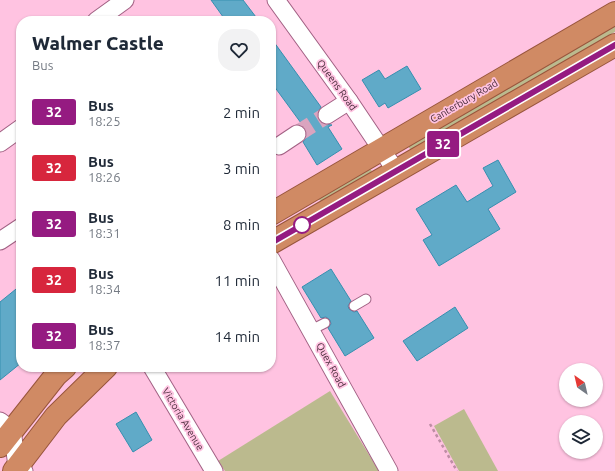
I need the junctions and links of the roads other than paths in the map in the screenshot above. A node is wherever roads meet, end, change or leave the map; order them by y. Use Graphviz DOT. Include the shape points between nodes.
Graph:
graph roads {
  1 [pos="125,0"];
  2 [pos="276,0"];
  3 [pos="615,13"];
  4 [pos="103,16"];
  5 [pos="615,45"];
  6 [pos="349,101"];
  7 [pos="326,115"];
  8 [pos="16,132"];
  9 [pos="297,134"];
  10 [pos="0,143"];
  11 [pos="280,146"];
  12 [pos="381,149"];
  13 [pos="396,171"];
  14 [pos="276,211"];
  15 [pos="16,230"];
  16 [pos="276,240"];
  17 [pos="0,242"];
  18 [pos="276,266"];
  19 [pos="366,299"];
  20 [pos="354,306"];
  21 [pos="60,372"];
  22 [pos="101,372"];
  23 [pos="155,372"];
  24 [pos="4,432"];
  25 [pos="18,469"];
  26 [pos="214,471"];
  27 [pos="389,471"];
  1 -- 4 [label="street"];
  2 -- 6 [label="street, Queens Road"];
  3 -- 12 [label="highway, Canterbury Road"];
  5 -- 13 [label="highway"];
  6 -- 7 [label="street"];
  6 -- 12 [label="street, Queens Road"];
  8 -- 10 [label="street"];
  9 -- 11 [label="street"];
  12 -- 13 [label="street, Queens Road"];
  12 -- 14 [label="highway, Canterbury Road"];
  13 -- 16 [label="highway"];
  15 -- 17 [label="street"];
  18 -- 27 [label="street, Quex Road" via="318,327"];
  19 -- 20 [label="lane"];
  21 -- 24 [label="highway"];
  22 -- 25 [label="highway" via="56,416"];
  23 -- 26 [label="street, Victoria Avenue"];
  24 -- 25 [label="street"];
}
